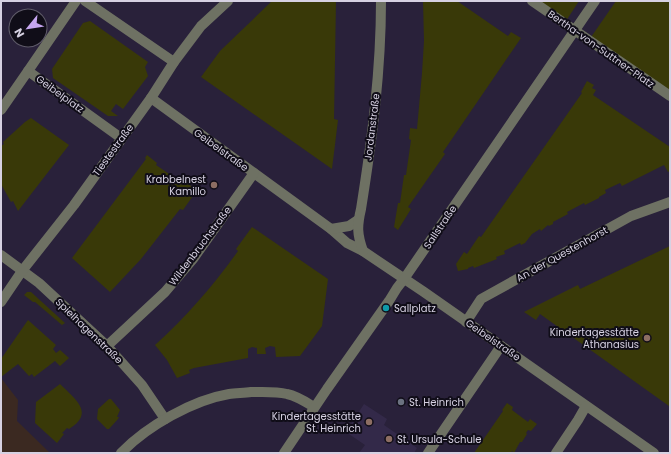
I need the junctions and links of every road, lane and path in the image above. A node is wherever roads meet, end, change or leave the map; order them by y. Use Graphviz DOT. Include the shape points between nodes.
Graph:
graph roads {
  1 [pos="76,1"];
  2 [pos="85,1"];
  3 [pos="228,1"];
  4 [pos="381,1"];
  5 [pos="532,1"];
  6 [pos="595,1"];
  7 [pos="574,30"];
  8 [pos="174,62"];
  9 [pos="28,72"];
  10 [pos="670,96"];
  11 [pos="151,98"];
  12 [pos="1,110"];
  13 [pos="121,138"];
  14 [pos="254,173"];
  15 [pos="670,202"];
  16 [pos="358,220"];
  17 [pos="331,229"];
  18 [pos="362,251"];
  19 [pos="1,256"];
  20 [pos="22,271"];
  21 [pos="404,279"];
  22 [pos="1,302"];
  23 [pos="466,322"];
  24 [pos="107,346"];
  25 [pos="501,346"];
  26 [pos="586,406"];
  27 [pos="314,407"];
  28 [pos="165,419"];
  29 [pos="121,453"];
  30 [pos="284,453"];
  31 [pos="428,453"];
  32 [pos="556,453"];
  33 [pos="654,453"];
  1 -- 9 [label="street, Geibelplatz"];
  2 -- 8 [label="street"];
  3 -- 8 [label="street, Tiestestraße" via="202,26"];
  4 -- 16 [label="street, Jordanstraße" via="372,133"];
  5 -- 7 [label="street, Bertha-von-Suttner-Platz"];
  6 -- 7 [label="street, Sallstraße"];
  7 -- 10 [label="street, Bertha-von-Suttner-Platz"];
  7 -- 21 [label="street, Sallstraße"];
  8 -- 11 [label="street, Tiestestraße"];
  9 -- 12 [label="street"];
  9 -- 13 [label="street, Geibelplatz"];
  11 -- 13 [label="street, Tiestestraße"];
  11 -- 14 [label="street, Geibelstraße"];
  13 -- 20 [label="street, Tiestestraße" via="74,205"];
  14 -- 17 [label="street, Geibelstraße"];
  14 -- 24 [label="street, Wildenbruchstraße" via="193,259 165,292"];
  15 -- 23 [label="street, An der Questenhorst" via="631,216 481,299"];
  16 -- 17 [label="street" via="349,226"];
  16 -- 18 [label="street, Jordanstraße" via="358,236"];
  17 -- 18 [label="street, Geibelstraße" via="347,243"];
  18 -- 21 [label="street, Geibelstraße"];
  19 -- 20 [label="street, Spielhagenstraße"];
  20 -- 22 [label="street, Tiestestraße"];
  20 -- 24 [label="street, Spielhagenstraße"];
  21 -- 23 [label="street, Geibelstraße"];
  21 -- 27 [label="street, Sallstraße"];
  23 -- 25 [label="street, Geibelstraße"];
  24 -- 28 [label="street, Spielhagenstraße" via="142,385"];
  25 -- 26 [label="street, Geibelstraße"];
  25 -- 31 [label="street"];
  26 -- 32 [label="street"];
  26 -- 33 [label="street, Geibelstraße"];
  27 -- 28 [label="street" via="287,394 229,394 198,403"];
  27 -- 30 [label="street, Sallstraße"];
  28 -- 29 [label="street"];
}
